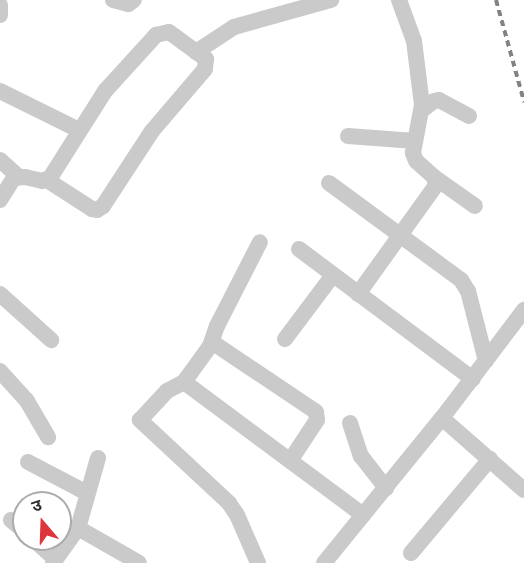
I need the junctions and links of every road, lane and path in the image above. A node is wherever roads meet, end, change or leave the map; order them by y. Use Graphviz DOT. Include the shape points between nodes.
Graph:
graph roads {
  1 [pos="113,0"];
  2 [pos="134,0"];
  3 [pos="331,0"];
  4 [pos="399,0"];
  5 [pos="0,5"];
  6 [pos="0,15"];
  7 [pos="196,52"];
  8 [pos="0,91"];
  9 [pos="422,110"];
  10 [pos="469,116"];
  11 [pos="80,130"];
  12 [pos="348,136"];
  13 [pos="416,141"];
  14 [pos="0,160"];
  15 [pos="19,177"];
  16 [pos="434,177"];
  17 [pos="47,180"];
  18 [pos="329,183"];
  19 [pos="0,200"];
  20 [pos="475,206"];
  21 [pos="401,234"];
  22 [pos="260,242"];
  23 [pos="299,249"];
  24 [pos="333,275"];
  25 [pos="0,294"];
  26 [pos="358,294"];
  27 [pos="524,310"];
  28 [pos="285,339"];
  29 [pos="51,340"];
  30 [pos="212,342"];
  31 [pos="486,361"];
  32 [pos="0,371"];
  33 [pos="473,380"];
  34 [pos="184,382"];
  35 [pos="442,418"];
  36 [pos="350,423"];
  37 [pos="48,437"];
  38 [pos="98,458"];
  39 [pos="490,459"];
  40 [pos="290,461"];
  41 [pos="28,462"];
  42 [pos="386,488"];
  43 [pos="524,489"];
  44 [pos="87,493"];
  45 [pos="363,515"];
  46 [pos="78,528"];
  47 [pos="411,553"];
  48 [pos="54,561"];
  49 [pos="139,563"];
  50 [pos="258,563"];
  51 [pos="324,563"];
  1 -- 2 [label="street" via="123,4"];
  3 -- 7 [label="street" via="234,27"];
  4 -- 9 [label="street" via="414,41"];
  5 -- 6 [label="street"];
  7 -- 11 [label="street" via="169,32 156,35 105,91"];
  7 -- 17 [label="street" via="206,59 205,69 152,131 103,207 92,209"];
  8 -- 11 [label="street"];
  9 -- 10 [label="street" via="439,100"];
  9 -- 13 [label="street"];
  11 -- 17 [label="street"];
  12 -- 13 [label="street"];
  13 -- 16 [label="street" via="416,161"];
  14 -- 15 [label="street"];
  15 -- 17 [label="street"];
  15 -- 19 [label="street" via="10,182"];
  16 -- 20 [label="street"];
  16 -- 21 [label="street" via="436,185"];
  18 -- 21 [label="street"];
  21 -- 26 [label="street"];
  21 -- 31 [label="street" via="461,280 468,291"];
  22 -- 30 [label="street"];
  23 -- 24 [label="street"];
  24 -- 26 [label="street"];
  24 -- 28 [label="street"];
  25 -- 29 [label="street"];
  26 -- 33 [label="street"];
  27 -- 31 [label="street"];
  30 -- 34 [label="street"];
  30 -- 40 [label="street" via="316,412 317,420"];
  31 -- 33 [label="street"];
  32 -- 37 [label="street" via="23,395"];
  33 -- 35 [label="street"];
  34 -- 40 [label="street"];
  34 -- 50 [label="street" via="167,391 140,420 229,503"];
  35 -- 39 [label="street"];
  35 -- 42 [label="street"];
  36 -- 42 [label="street" via="361,456"];
  38 -- 44 [label="street"];
  39 -- 43 [label="street"];
  39 -- 47 [label="street"];
  40 -- 45 [label="street"];
  41 -- 44 [label="street"];
  42 -- 45 [label="street"];
  44 -- 46 [label="street"];
  45 -- 51 [label="street"];
  46 -- 48 [label="street"];
  46 -- 49 [label="street"];
}
